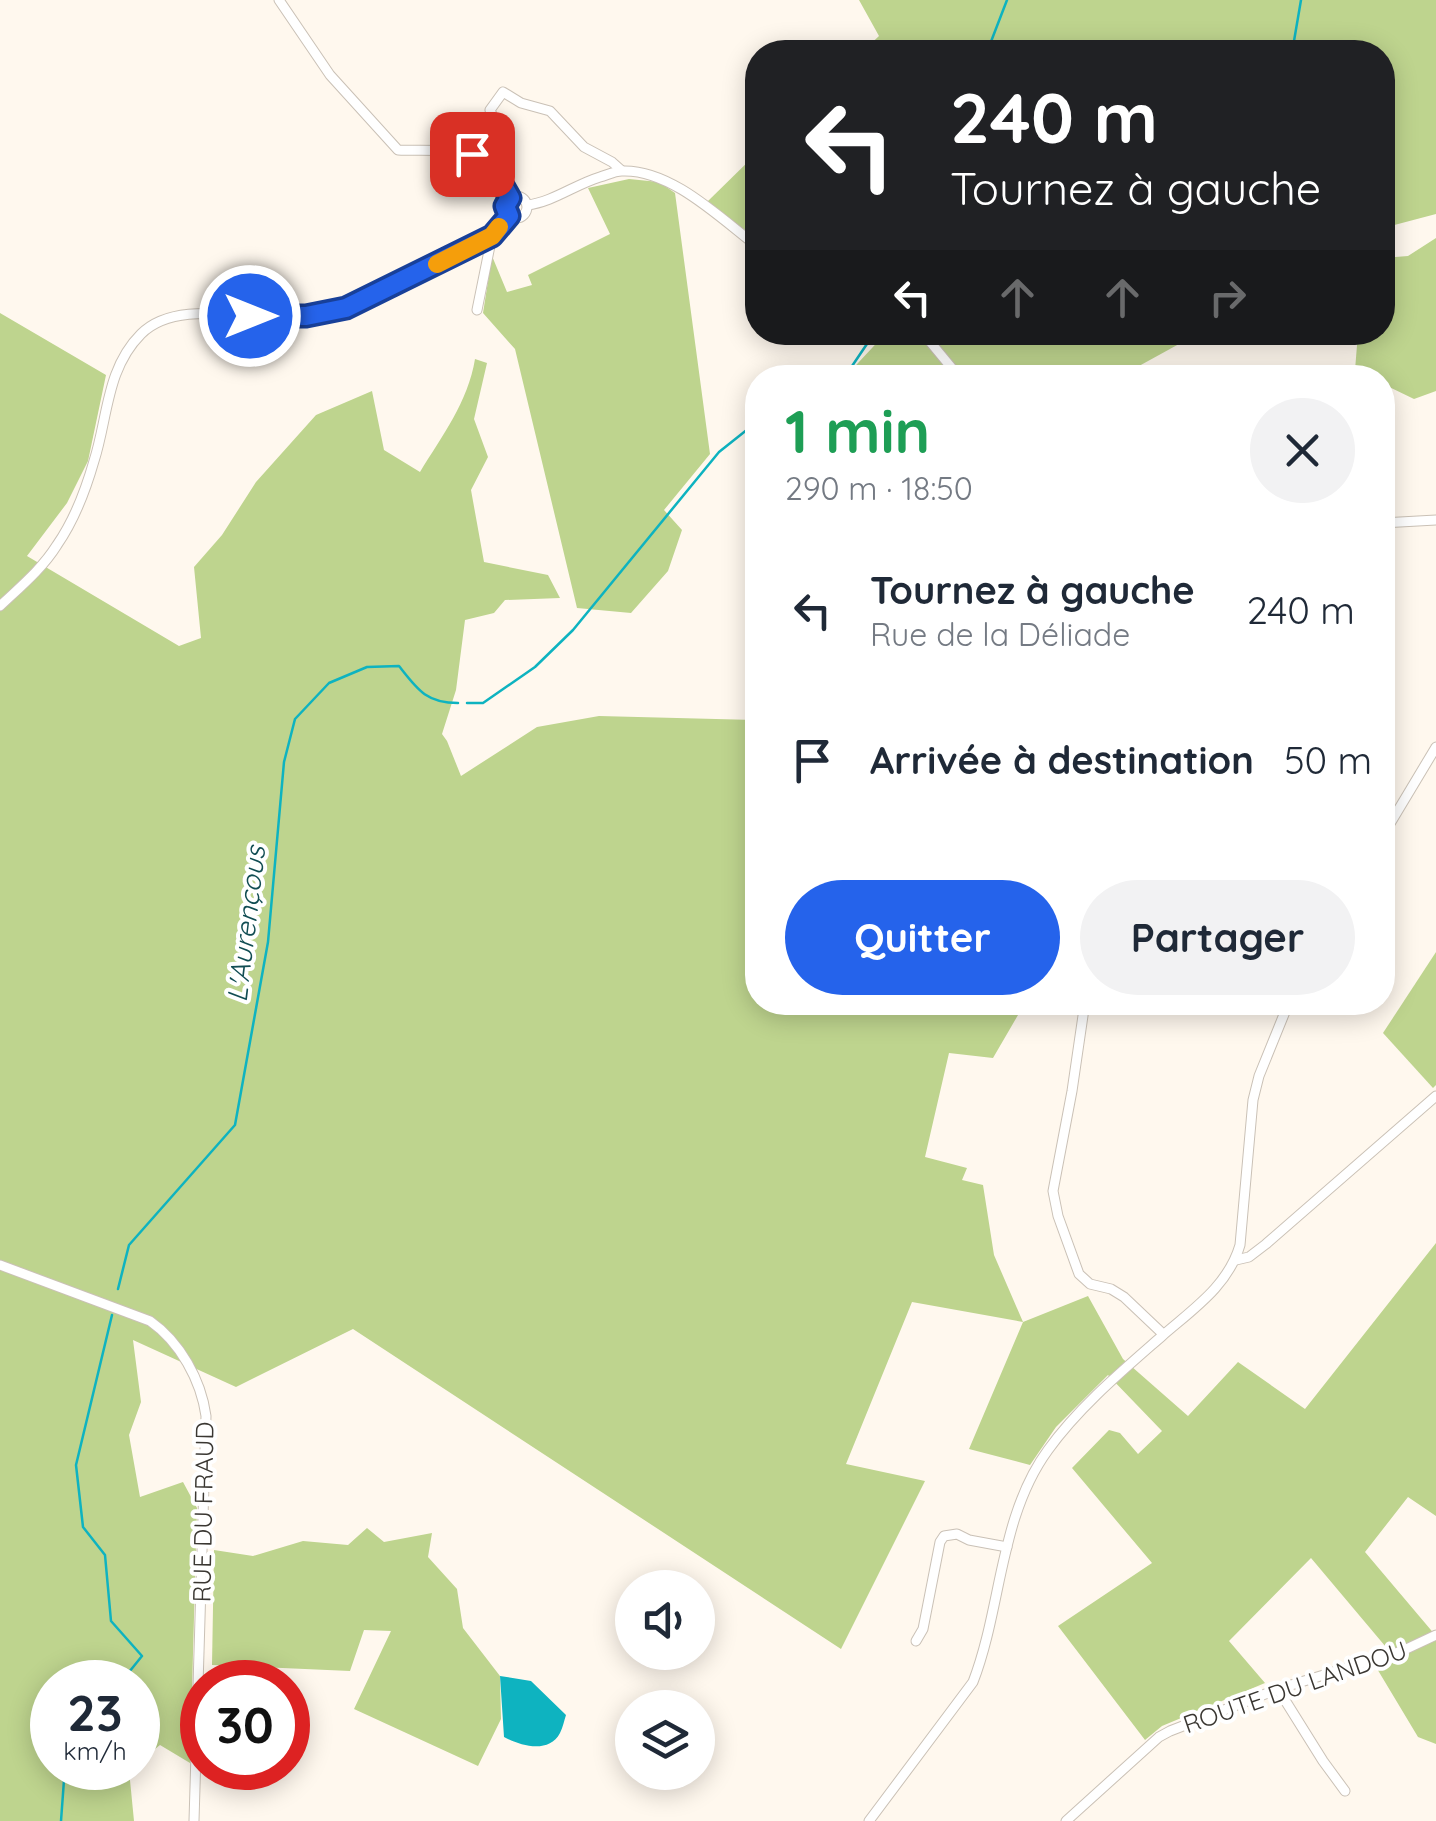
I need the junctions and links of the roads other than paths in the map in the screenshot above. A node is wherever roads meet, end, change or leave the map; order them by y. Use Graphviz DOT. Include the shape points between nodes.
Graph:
graph roads {
  1 [pos="279,0"];
  2 [pos="480,158"];
  3 [pos="621,170"];
  4 [pos="510,198"];
  5 [pos="526,205"];
  6 [pos="509,216"];
  7 [pos="492,236"];
  8 [pos="745,236"];
  9 [pos="476,310"];
  10 [pos="933,345"];
  11 [pos="949,365"];
  12 [pos="1436,520"];
  13 [pos="1395,522"];
  14 [pos="0,606"];
  15 [pos="1436,747"];
  16 [pos="1395,815"];
  17 [pos="1082,1015"];
  18 [pos="1284,1015"];
  19 [pos="1436,1096"];
  20 [pos="1236,1260"];
  21 [pos="0,1265"];
  22 [pos="1163,1334"];
  23 [pos="1007,1547"];
  24 [pos="1436,1635"];
  25 [pos="916,1641"];
  26 [pos="1278,1689"];
  27 [pos="1345,1791"];
  28 [pos="194,1821"];
  29 [pos="869,1821"];
  30 [pos="1066,1821"];
  1 -- 2 [label="street" via="330,74 398,150"];
  2 -- 3 [label="street" via="498,129 490,110 503,92 550,111 584,147"];
  2 -- 4 [label="street"];
  3 -- 5 [label="street"];
  3 -- 8 [label="street" via="658,175"];
  4 -- 5 [label="street"];
  4 -- 6 [label="street"];
  5 -- 6 [label="street" via="523,215"];
  6 -- 7 [label="street"];
  7 -- 9 [label="street"];
  7 -- 14 [label="street" via="346,308 294,317 188,314 158,320 122,359 94,461 59,543"];
  10 -- 11 [label="street"];
  12 -- 13 [label="street"];
  15 -- 16 [label="street"];
  17 -- 22 [label="street" via="1053,1191 1058,1216 1079,1274 1124,1297"];
  18 -- 20 [label="street" via="1253,1100"];
  19 -- 20 [label="street" via="1266,1244"];
  20 -- 22 [label="street" via="1218,1287"];
  21 -- 28 [label="street, RUE DU FRAUD" via="162,1329 204,1402"];
  22 -- 23 [label="street" via="1049,1448 1024,1494"];
  23 -- 25 [label="street" via="944,1536"];
  23 -- 29 [label="street" via="973,1682"];
  24 -- 26 [label="street, ROUTE DU LANDOU"];
  26 -- 27 [label="street"];
  26 -- 30 [label="street, ROUTE DU LANDOU" via="1159,1737"];
}
